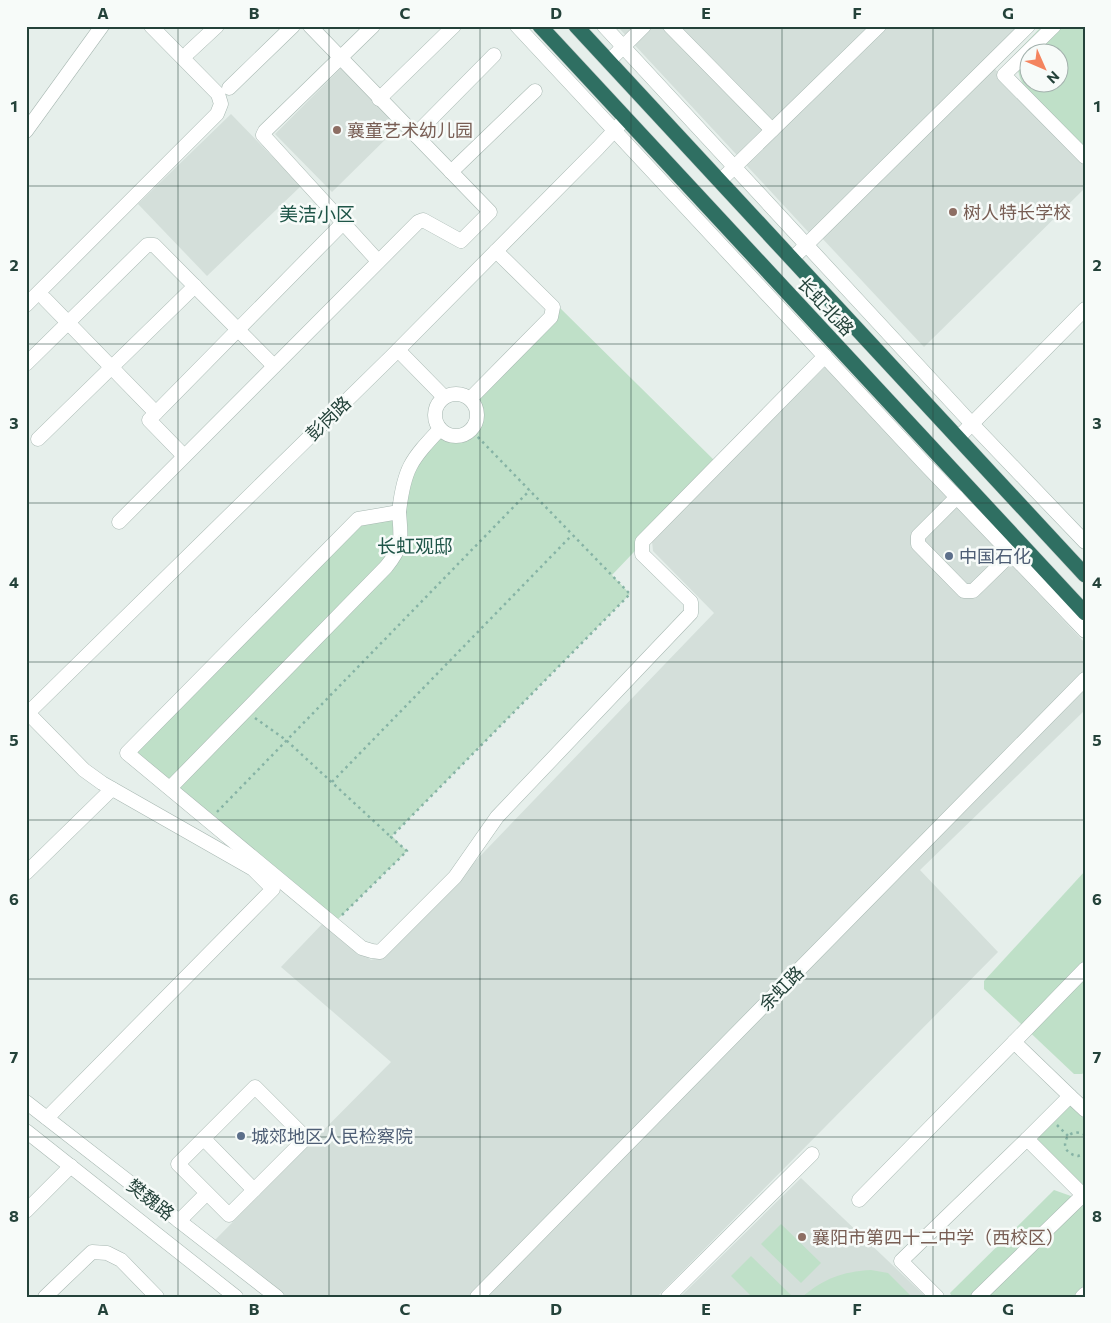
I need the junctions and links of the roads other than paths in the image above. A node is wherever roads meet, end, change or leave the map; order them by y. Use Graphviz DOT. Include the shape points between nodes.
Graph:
graph roads {
  1 [pos="102,26"];
  2 [pos="151,26"];
  3 [pos="217,26"];
  4 [pos="293,26"];
  5 [pos="310,26"];
  6 [pos="373,26"];
  7 [pos="454,26"];
  8 [pos="517,26"];
  9 [pos="540,26"];
  10 [pos="576,26"];
  11 [pos="604,26"];
  12 [pos="644,26"];
  13 [pos="670,26"];
  14 [pos="879,26"];
  15 [pos="1028,26"];
  16 [pos="1054,26"];
  17 [pos="623,47"];
  18 [pos="189,52"];
  19 [pos="494,55"];
  20 [pos="340,58"];
  21 [pos="609,61"];
  22 [pos="229,88"];
  23 [pos="535,91"];
  24 [pos="380,99"];
  25 [pos="626,118"];
  26 [pos="772,130"];
  27 [pos="614,131"];
  28 [pos="26,132"];
  29 [pos="415,135"];
  30 [pos="1085,157"];
  31 [pos="734,167"];
  32 [pos="451,172"];
  33 [pos="720,181"];
  34 [pos="343,223"];
  35 [pos="805,245"];
  36 [pos="496,251"];
  37 [pos="792,258"];
  38 [pos="378,261"];
  39 [pos="195,286"];
  40 [pos="45,299"];
  41 [pos="26,304"];
  42 [pos="1085,309"];
  43 [pos="68,323"];
  44 [pos="238,330"];
  45 [pos="396,352"];
  46 [pos="824,356"];
  47 [pos="26,364"];
  48 [pos="274,366"];
  49 [pos="111,367"];
  50 [pos="470,398"];
  51 [pos="441,399"];
  52 [pos="156,413"];
  53 [pos="972,424"];
  54 [pos="440,429"];
  55 [pos="958,438"];
  56 [pos="38,439"];
  57 [pos="184,456"];
  58 [pos="957,497"];
  59 [pos="399,512"];
  60 [pos="119,522"];
  61 [pos="1085,542"];
  62 [pos="1012,554"];
  63 [pos="1085,575"];
  64 [pos="1085,613"];
  65 [pos="1085,631"];
  66 [pos="1085,680"];
  67 [pos="27,714"];
  68 [pos="170,788"];
  69 [pos="112,789"];
  70 [pos="26,873"];
  71 [pos="1085,969"];
  72 [pos="1014,1042"];
  73 [pos="1070,1096"];
  74 [pos="26,1102"];
  75 [pos="1085,1110"];
  76 [pos="47,1118"];
  77 [pos="26,1131"];
  78 [pos="204,1139"];
  79 [pos="1027,1139"];
  80 [pos="812,1154"];
  81 [pos="71,1166"];
  82 [pos="254,1190"];
  83 [pos="207,1193"];
  84 [pos="1084,1195"];
  85 [pos="859,1200"];
  86 [pos="26,1211"];
  87 [pos="180,1221"];
  88 [pos="234,1296"];
  89 [pos="45,1297"];
  90 [pos="157,1297"];
  91 [pos="277,1297"];
  92 [pos="477,1297"];
  93 [pos="668,1297"];
  94 [pos="937,1297"];
  95 [pos="978,1297"];
  1 -- 28 [label="street"];
  2 -- 41 [label="street" via="218,94 221,104 217,114"];
  3 -- 18 [label="street"];
  4 -- 22 [label="street"];
  5 -- 20 [label="street"];
  6 -- 20 [label="street"];
  7 -- 24 [label="street"];
  8 -- 27 [label="street"];
  9 -- 25 [label="highway, 长虹北路"];
  10 -- 21 [label="highway, 长虹北路"];
  11 -- 17 [label="street"];
  12 -- 17 [label="street"];
  13 -- 26 [label="street"];
  14 -- 26 [label="street"];
  15 -- 35 [label="street"];
  16 -- 30 [label="street" via="1004,75"];
  17 -- 21 [label="street"];
  17 -- 31 [label="street"];
  19 -- 29 [label="street"];
  20 -- 24 [label="street"];
  20 -- 34 [label="street" via="265,130 264,135"];
  21 -- 33 [label="highway, 长虹北路"];
  23 -- 32 [label="street"];
  24 -- 29 [label="street"];
  25 -- 27 [label="street, 彭岗路"];
  25 -- 64 [label="highway, 长虹北路"];
  26 -- 31 [label="street"];
  27 -- 36 [label="street, 彭岗路"];
  27 -- 46 [label="street"];
  29 -- 32 [label="street"];
  31 -- 33 [label="street"];
  31 -- 35 [label="street"];
  32 -- 38 [label="street" via="490,212 461,241 423,220 418,222"];
  33 -- 37 [label="highway, 长虹北路"];
  34 -- 38 [label="street"];
  34 -- 44 [label="street"];
  35 -- 37 [label="street"];
  35 -- 53 [label="street"];
  36 -- 45 [label="street, 彭岗路"];
  36 -- 50 [label="street" via="553,307 550,317"];
  37 -- 55 [label="highway, 长虹北路"];
  38 -- 48 [label="street"];
  39 -- 43 [label="street" via="154,245 147,245"];
  39 -- 44 [label="street"];
  39 -- 49 [label="street"];
  40 -- 43 [label="street"];
  42 -- 53 [label="street"];
  43 -- 47 [label="street"];
  43 -- 49 [label="street"];
  44 -- 48 [label="street"];
  44 -- 52 [label="street"];
  45 -- 51 [label="street"];
  45 -- 67 [label="street, 彭岗路"];
  46 -- 58 [label="street"];
  46 -- 68 [label="street" via="642,542 642,554 691,602 691,613 497,817 455,878 380,952 362,948"];
  48 -- 57 [label="street"];
  49 -- 52 [label="street"];
  49 -- 56 [label="street"];
  50 -- 51 [label="street" via="458,393"];
  50 -- 54 [label="street" via="478,411 476,424 471,430 452,436"];
  51 -- 54 [label="street" via="434,416"];
  52 -- 57 [label="street" via="149,420"];
  53 -- 55 [label="street"];
  53 -- 61 [label="street"];
  54 -- 59 [label="street" via="414,457 401,490"];
  55 -- 63 [label="highway, 长虹北路"];
  57 -- 60 [label="street"];
  58 -- 62 [label="street"];
  58 -- 62 [label="street" via="918,536 918,544 964,591 973,591"];
  59 -- 68 [label="street" via="402,540 397,554"];
  59 -- 68 [label="street" via="358,519 127,753"];
  62 -- 65 [label="street"];
  66 -- 92 [label="street, 余虹路"];
  67 -- 69 [label="street" via="84,770"];
  69 -- 70 [label="street"];
  69 -- 76 [label="street" via="253,869 273,890"];
  71 -- 72 [label="street"];
  72 -- 73 [label="street"];
  72 -- 85 [label="street"];
  73 -- 75 [label="street"];
  73 -- 79 [label="street"];
  74 -- 76 [label="street, 樊魏路"];
  76 -- 87 [label="street, 樊魏路"];
  77 -- 81 [label="street, 樊魏路"];
  78 -- 82 [label="street"];
  78 -- 82 [label="street" via="255,1087 306,1138"];
  78 -- 83 [label="street" via="178,1164"];
  79 -- 84 [label="street"];
  79 -- 94 [label="street" via="901,1261"];
  80 -- 93 [label="street"];
  81 -- 86 [label="street"];
  81 -- 88 [label="street, 樊魏路"];
  82 -- 83 [label="street" via="229,1215"];
  83 -- 87 [label="street"];
  84 -- 95 [label="street"];
  87 -- 91 [label="street, 樊魏路"];
  89 -- 90 [label="street" via="92,1252 107,1253 121,1260"];
}
